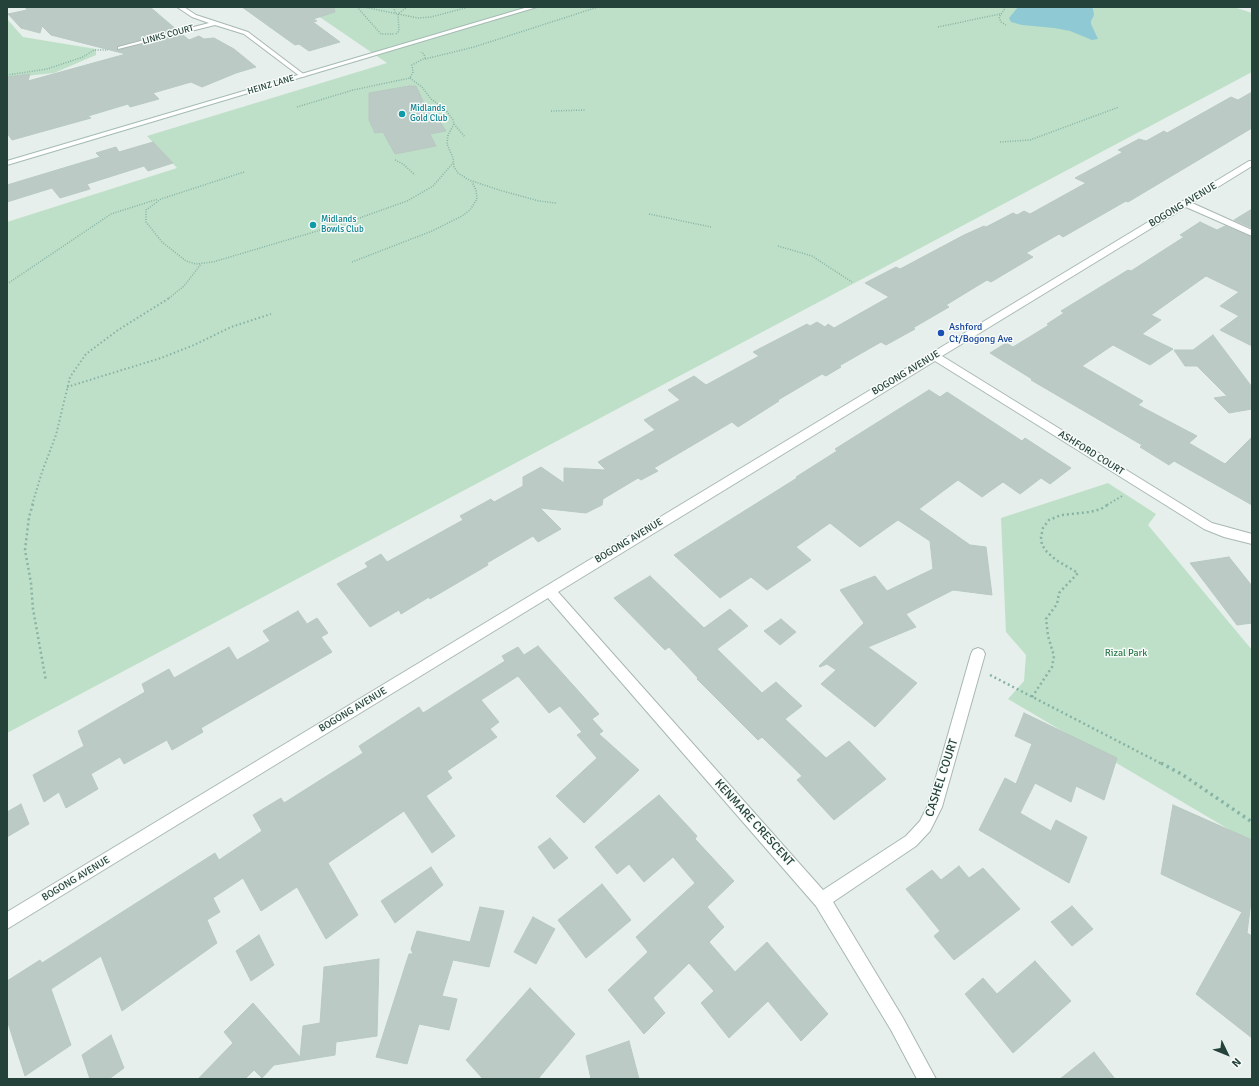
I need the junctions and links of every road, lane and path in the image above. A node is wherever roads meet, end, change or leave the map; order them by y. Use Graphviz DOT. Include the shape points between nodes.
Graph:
graph roads {
  1 [pos="180,7"];
  2 [pos="357,7"];
  3 [pos="364,7"];
  4 [pos="393,7"];
  5 [pos="407,7"];
  6 [pos="469,7"];
  7 [pos="534,7"];
  8 [pos="598,7"];
  9 [pos="1006,7"];
  10 [pos="397,14"];
  11 [pos="1000,14"];
  12 [pos="216,23"];
  13 [pos="1006,25"];
  14 [pos="938,27"];
  15 [pos="396,34"];
  16 [pos="408,44"];
  17 [pos="120,48"];
  18 [pos="422,60"];
  19 [pos="7,76"];
  20 [pos="303,76"];
  21 [pos="410,78"];
  22 [pos="297,107"];
  23 [pos="1119,107"];
  24 [pos="586,110"];
  25 [pos="551,111"];
  26 [pos="454,124"];
  27 [pos="465,138"];
  28 [pos="1000,142"];
  29 [pos="395,160"];
  30 [pos="7,163"];
  31 [pos="453,163"];
  32 [pos="1252,163"];
  33 [pos="244,172"];
  34 [pos="415,175"];
  35 [pos="472,181"];
  36 [pos="166,197"];
  37 [pos="556,203"];
  38 [pos="1185,203"];
  39 [pos="649,214"];
  40 [pos="711,227"];
  41 [pos="1252,232"];
  42 [pos="778,246"];
  43 [pos="352,262"];
  44 [pos="201,264"];
  45 [pos="852,282"];
  46 [pos="7,284"];
  47 [pos="271,314"];
  48 [pos="935,356"];
  49 [pos="67,387"];
  50 [pos="1122,496"];
  51 [pos="1252,539"];
  52 [pos="549,591"];
  53 [pos="977,661"];
  54 [pos="46,681"];
  55 [pos="1032,697"];
  56 [pos="1252,822"];
  57 [pos="822,900"];
  58 [pos="7,921"];
  59 [pos="927,1079"];
  1 -- 12 [label="street" via="194,16"];
  2 -- 15 [label="path" via="381,34"];
  3 -- 10 [label="path"];
  4 -- 10 [label="path"];
  5 -- 10 [label="path"];
  6 -- 10 [label="path" via="425,18"];
  7 -- 16 [label="street, HEINZ LANE"];
  8 -- 18 [label="path" via="474,47"];
  9 -- 11 [label="path"];
  10 -- 15 [label="path" via="399,31"];
  11 -- 13 [label="path" via="1000,19"];
  11 -- 14 [label="path"];
  12 -- 17 [label="street, LINKS COURT"];
  12 -- 20 [label="street" via="253,37"];
  15 -- 16 [label="path"];
  16 -- 18 [label="path" via="424,54"];
  16 -- 20 [label="street, HEINZ LANE"];
  17 -- 19 [label="path" via="94,50 86,56 50,68"];
  18 -- 21 [label="path" via="412,65"];
  20 -- 30 [label="street, HEINZ LANE"];
  21 -- 22 [label="path" via="354,90"];
  21 -- 26 [label="path" via="446,110"];
  23 -- 28 [label="path" via="1030,140"];
  24 -- 25 [label="path"];
  26 -- 27 [label="path"];
  26 -- 31 [label="path" via="447,142"];
  29 -- 34 [label="path"];
  31 -- 35 [label="path" via="458,173"];
  31 -- 44 [label="path" via="429,189 403,202 351,222"];
  32 -- 38 [label="street, BOGONG AVENUE"];
  33 -- 36 [label="path"];
  35 -- 37 [label="path" via="509,194"];
  35 -- 43 [label="path" via="477,199 473,207 462,216 432,231"];
  36 -- 44 [label="path" via="147,208 144,214 146,222 162,242 176,254 191,263"];
  36 -- 46 [label="path" via="111,214"];
  38 -- 41 [label="street"];
  38 -- 48 [label="street, BOGONG AVENUE"];
  39 -- 40 [label="path"];
  42 -- 45 [label="path" via="812,256"];
  44 -- 49 [label="path" via="175,295 118,330 86,354 72,374"];
  47 -- 49 [label="path" via="231,326 194,346 161,358"];
  48 -- 51 [label="street, ASHFORD COURT" via="1208,526"];
  48 -- 52 [label="street, BOGONG AVENUE"];
  49 -- 54 [label="path" via="57,430 29,517 25,541 32,609"];
  50 -- 55 [label="path" via="1101,509 1049,520 1043,528 1042,545 1047,552 1078,573 1059,592 1057,604 1046,619 1054,656 1052,667"];
  52 -- 57 [label="street, KENMARE CRESCENT"];
  52 -- 58 [label="street, BOGONG AVENUE"];
  53 -- 55 [label="path"];
  53 -- 57 [label="street, CASHEL COURT" via="935,807 925,826 911,841"];
  55 -- 56 [label="path" via="1152,758"];
  57 -- 59 [label="street, KENMARE CRESCENT"];
}
